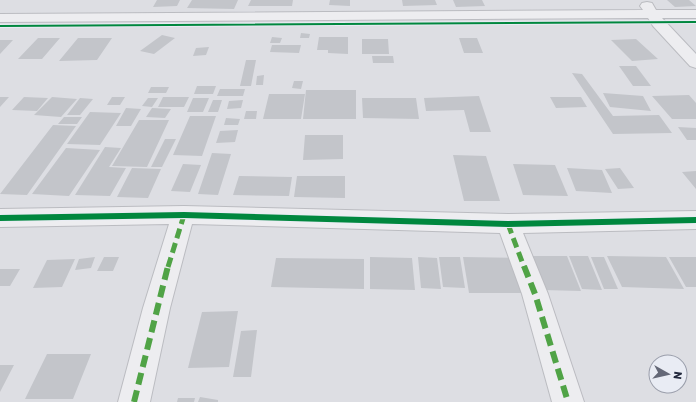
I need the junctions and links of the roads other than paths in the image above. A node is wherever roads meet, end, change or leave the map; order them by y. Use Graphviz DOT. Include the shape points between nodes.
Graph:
graph roads {
  1 [pos="11,5"];
  2 [pos="655,13"];
  3 [pos="0,14"];
  4 [pos="696,14"];
  5 [pos="0,18"];
  6 [pos="696,22"];
  7 [pos="0,26"];
  8 [pos="696,48"];
  9 [pos="696,63"];
  10 [pos="184,216"];
  11 [pos="0,218"];
  12 [pos="696,220"];
  13 [pos="508,224"];
  14 [pos="134,402"];
  15 [pos="568,402"];
  1 -- 3 [label="street"];
  2 -- 4 [label="street"];
  2 -- 5 [label="street"];
  2 -- 6 [label="street"];
  2 -- 7 [label="street"];
  2 -- 8 [label="street"];
  2 -- 9 [label="street"];
  10 -- 11 [label="street"];
  10 -- 13 [label="street"];
  10 -- 14 [label="street" via="150,330"];
  12 -- 13 [label="street"];
  13 -- 15 [label="street" via="535,294"];
}
